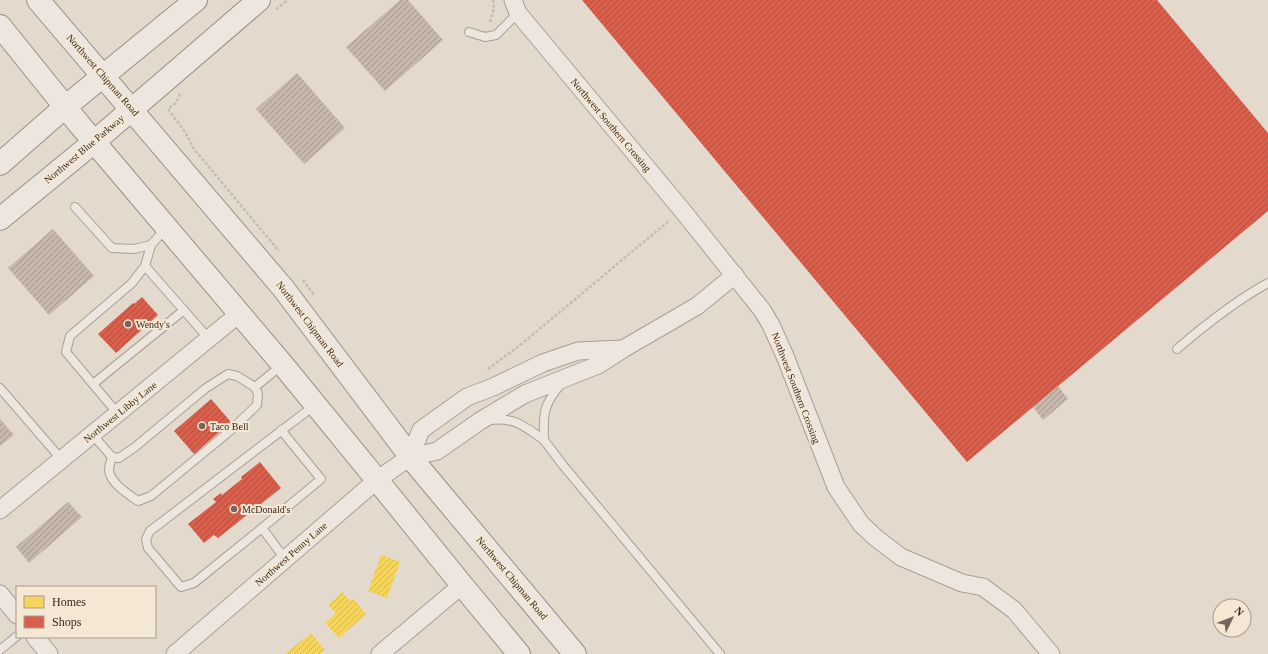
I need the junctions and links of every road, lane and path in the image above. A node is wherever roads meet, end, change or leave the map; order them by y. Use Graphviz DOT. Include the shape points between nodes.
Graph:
graph roads {
  1 [pos="38,0"];
  2 [pos="196,0"];
  3 [pos="288,0"];
  4 [pos="493,0"];
  5 [pos="267,5"];
  6 [pos="515,7"];
  7 [pos="0,26"];
  8 [pos="469,32"];
  9 [pos="487,36"];
  10 [pos="102,76"];
  11 [pos="182,89"];
  12 [pos="65,107"];
  13 [pos="132,109"];
  14 [pos="94,142"];
  15 [pos="0,164"];
  16 [pos="76,207"];
  17 [pos="682,210"];
  18 [pos="0,220"];
  19 [pos="167,227"];
  20 [pos="151,245"];
  21 [pos="280,252"];
  22 [pos="145,266"];
  23 [pos="736,275"];
  24 [pos="300,276"];
  25 [pos="1268,283"];
  26 [pos="314,295"];
  27 [pos="184,310"];
  28 [pos="240,313"];
  29 [pos="208,339"];
  30 [pos="623,349"];
  31 [pos="1177,349"];
  32 [pos="283,365"];
  33 [pos="485,372"];
  34 [pos="567,378"];
  35 [pos="93,384"];
  36 [pos="255,387"];
  37 [pos="0,388"];
  38 [pos="315,404"];
  39 [pos="118,414"];
  40 [pos="480,421"];
  41 [pos="281,430"];
  42 [pos="92,434"];
  43 [pos="544,440"];
  44 [pos="112,457"];
  45 [pos="410,457"];
  46 [pos="62,460"];
  47 [pos="377,480"];
  48 [pos="0,510"];
  49 [pos="262,528"];
  50 [pos="286,559"];
  51 [pos="462,586"];
  52 [pos="0,594"];
  53 [pos="16,614"];
  54 [pos="16,637"];
  55 [pos="36,638"];
  56 [pos="0,650"];
  57 [pos="49,654"];
  58 [pos="175,654"];
  59 [pos="380,654"];
  60 [pos="520,654"];
  61 [pos="575,654"];
  62 [pos="720,654"];
  63 [pos="1051,654"];
  1 -- 10 [label="main road, Northwest Chipman Road"];
  2 -- 10 [label="main road"];
  3 -- 5 [label="path"];
  4 -- 9 [label="path" via="494,8"];
  5 -- 13 [label="main road, Northwest Blue Parkway"];
  6 -- 9 [label="lane" via="496,34"];
  6 -- 17 [label="street, Northwest Southern Crossing"];
  7 -- 12 [label="main road"];
  8 -- 9 [label="lane"];
  10 -- 12 [label="main road"];
  10 -- 13 [label="main road, Northwest Chipman Road"];
  11 -- 21 [label="path" via="176,102 168,109 194,149"];
  12 -- 14 [label="main road"];
  12 -- 15 [label="main road"];
  13 -- 14 [label="main road, Northwest Blue Parkway"];
  13 -- 45 [label="main road, Northwest Chipman Road" via="284,288"];
  14 -- 18 [label="main road, Northwest Blue Parkway"];
  14 -- 19 [label="main road"];
  16 -- 20 [label="lane" via="112,248 134,249"];
  17 -- 23 [label="street, Northwest Southern Crossing"];
  17 -- 33 [label="path"];
  19 -- 20 [label="lane"];
  19 -- 28 [label="main road"];
  20 -- 22 [label="lane"];
  22 -- 27 [label="lane"];
  22 -- 35 [label="lane" via="132,283 70,336 66,352"];
  23 -- 30 [label="street" via="696,306"];
  23 -- 63 [label="street, Northwest Southern Crossing" via="771,324 836,487 861,524 901,557 962,583 983,587 1014,610"];
  24 -- 26 [label="path"];
  25 -- 31 [label="lane" via="1199,330"];
  27 -- 29 [label="lane"];
  27 -- 35 [label="lane"];
  28 -- 29 [label="street, Northwest Libby Lane"];
  28 -- 32 [label="main road"];
  29 -- 39 [label="street, Northwest Libby Lane"];
  30 -- 34 [label="street"];
  30 -- 45 [label="street" via="578,351 543,363 467,398 421,430"];
  32 -- 36 [label="lane"];
  32 -- 38 [label="main road"];
  34 -- 40 [label="street" via="525,394"];
  34 -- 43 [label="lane" via="547,403 544,414"];
  35 -- 39 [label="lane"];
  36 -- 44 [label="lane" via="237,376 228,374 206,388 130,451 119,458"];
  36 -- 44 [label="lane" via="258,394 257,405 230,431 151,496 138,501 124,492 109,470"];
  37 -- 46 [label="lane"];
  38 -- 41 [label="lane"];
  38 -- 47 [label="main road"];
  39 -- 42 [label="street, Northwest Libby Lane"];
  40 -- 43 [label="lane" via="510,420"];
  40 -- 45 [label="street" via="437,450"];
  41 -- 49 [label="lane" via="321,479"];
  41 -- 49 [label="lane" via="150,531 146,539 148,548 181,587 194,583"];
  42 -- 44 [label="lane"];
  42 -- 46 [label="street, Northwest Libby Lane"];
  43 -- 62 [label="lane" via="566,470"];
  45 -- 47 [label="street, Northwest Penny Lane"];
  45 -- 61 [label="main road, Northwest Chipman Road"];
  46 -- 48 [label="street, Northwest Libby Lane"];
  47 -- 50 [label="street, Northwest Penny Lane"];
  47 -- 51 [label="main road"];
  49 -- 50 [label="lane"];
  50 -- 58 [label="street, Northwest Penny Lane"];
  51 -- 59 [label="street"];
  51 -- 60 [label="main road"];
  52 -- 53 [label="street"];
  54 -- 56 [label="lane"];
  55 -- 57 [label="street"];
}
